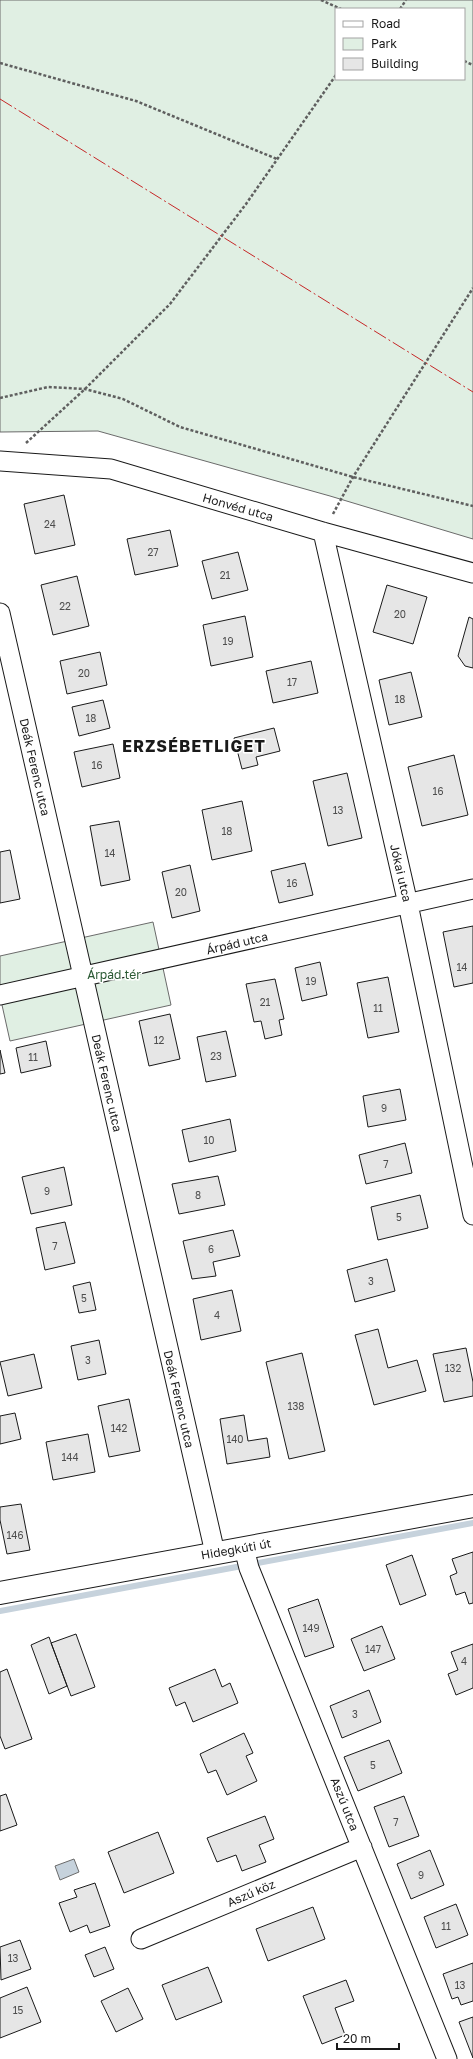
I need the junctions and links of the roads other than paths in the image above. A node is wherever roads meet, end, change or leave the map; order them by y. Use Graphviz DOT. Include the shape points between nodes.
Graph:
graph roads {
  1 [pos="3,461"];
  2 [pos="323,532"];
  3 [pos="473,573"];
  4 [pos="0,613"];
  5 [pos="473,889"];
  6 [pos="408,904"];
  7 [pos="83,978"];
  8 [pos="0,995"];
  9 [pos="473,1215"];
  10 [pos="473,1506"];
  11 [pos="215,1553"];
  12 [pos="246,1558"];
  13 [pos="0,1593"];
  14 [pos="362,1847"];
  15 [pos="141,1939"];
  16 [pos="447,2059"];
  1 -- 2 [label="street, Honvéd utca" via="111,469"];
  2 -- 3 [label="street, Honvéd utca"];
  2 -- 6 [label="street, Jókai utca"];
  4 -- 7 [label="street, Deák Ferenc utca"];
  5 -- 6 [label="street, Árpád utca"];
  6 -- 7 [label="street, Árpád utca"];
  6 -- 9 [label="street, Jókai utca"];
  7 -- 8 [label="street, Árpád utca"];
  7 -- 11 [label="street, Deák Ferenc utca"];
  10 -- 12 [label="main road, Hidegkúti út"];
  11 -- 12 [label="main road, Hidegkúti út"];
  11 -- 13 [label="main road, Hidegkúti út"];
  12 -- 14 [label="street, Aszú utca"];
  14 -- 15 [label="street, Aszú köz"];
  14 -- 16 [label="street, Aszú utca"];
}
